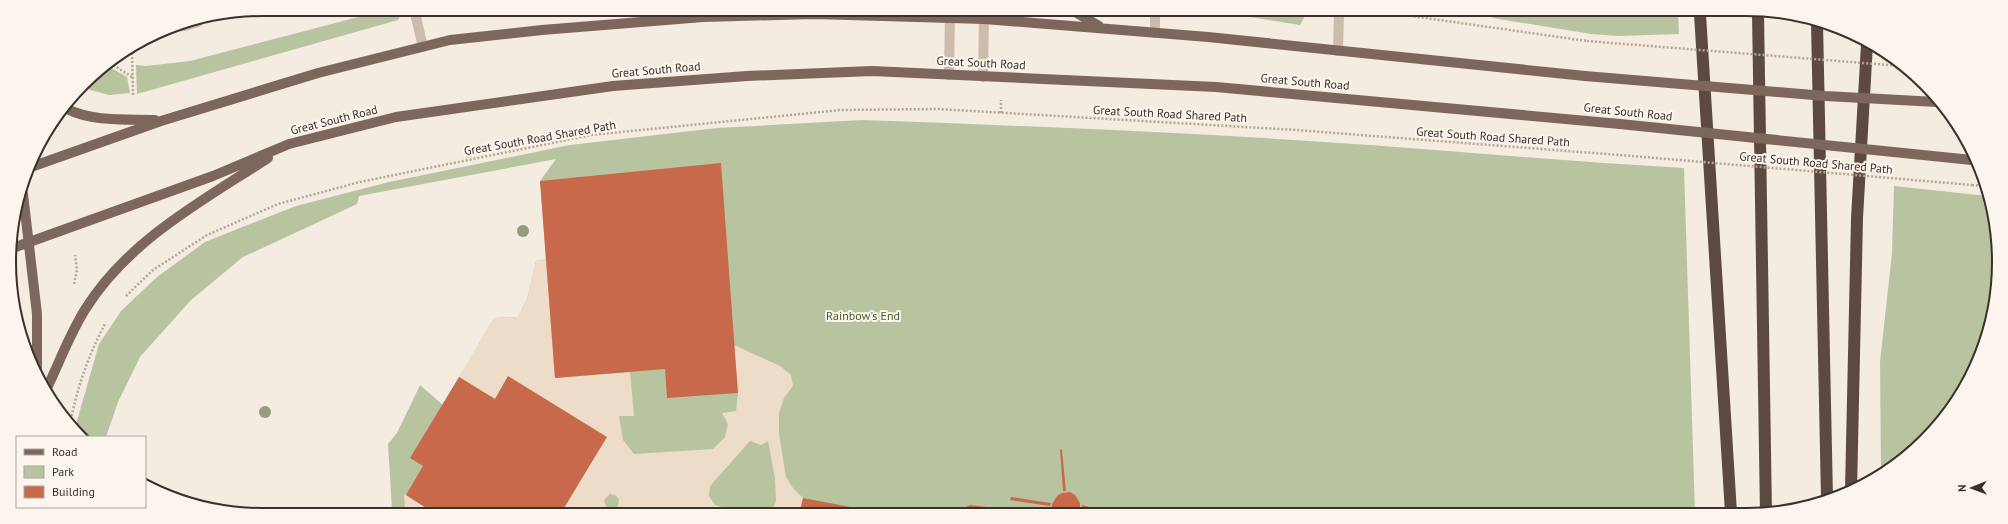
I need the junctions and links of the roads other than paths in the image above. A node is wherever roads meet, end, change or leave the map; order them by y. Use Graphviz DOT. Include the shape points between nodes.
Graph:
graph roads {
  1 [pos="415,16"];
  2 [pos="644,16"];
  3 [pos="732,16"];
  4 [pos="950,16"];
  5 [pos="984,16"];
  6 [pos="993,16"];
  7 [pos="1082,16"];
  8 [pos="1155,16"];
  9 [pos="1339,16"];
  10 [pos="1700,16"];
  11 [pos="1758,17"];
  12 [pos="644,22"];
  13 [pos="1817,26"];
  14 [pos="1101,28"];
  15 [pos="1154,33"];
  16 [pos="423,47"];
  17 [pos="1867,48"];
  18 [pos="1338,51"];
  19 [pos="948,75"];
  20 [pos="983,77"];
  21 [pos="1932,102"];
  22 [pos="69,110"];
  23 [pos="161,121"];
  24 [pos="290,144"];
  25 [pos="1970,160"];
  26 [pos="36,165"];
  27 [pos="24,200"];
  28 [pos="28,243"];
  29 [pos="17,247"];
  30 [pos="37,361"];
  31 [pos="49,384"];
  32 [pos="1851,485"];
  33 [pos="1827,494"];
  34 [pos="1766,507"];
  35 [pos="1731,508"];
  1 -- 16 [label="street"];
  2 -- 12 [label="street"];
  3 -- 12 [label="main road"];
  4 -- 19 [label="street"];
  5 -- 20 [label="street"];
  6 -- 14 [label="main road"];
  7 -- 14 [label="main road"];
  8 -- 15 [label="street"];
  9 -- 18 [label="street"];
  10 -- 35 [label="highway"];
  11 -- 34 [label="highway"];
  12 -- 16 [label="main road" via="450,40"];
  13 -- 33 [label="highway"];
  14 -- 15 [label="main road"];
  15 -- 18 [label="main road"];
  16 -- 23 [label="main road" via="318,73"];
  17 -- 32 [label="highway" via="1857,218"];
  18 -- 21 [label="main road, bridge" via="1585,76 1825,96"];
  19 -- 20 [label="main road, Great South Road"];
  19 -- 24 [label="main road, Great South Road" via="872,71 747,76 613,86 396,117"];
  20 -- 25 [label="main road, Great South Road, bridge" via="1216,87"];
  22 -- 23 [label="main road" via="81,115"];
  23 -- 26 [label="main road"];
  24 -- 28 [label="main road, Great South Road" via="213,176"];
  24 -- 31 [label="main road" via="167,224 123,263 86,308"];
  27 -- 28 [label="main road"];
  28 -- 29 [label="main road, Great South Road"];
  28 -- 30 [label="main road" via="38,314"];
}
